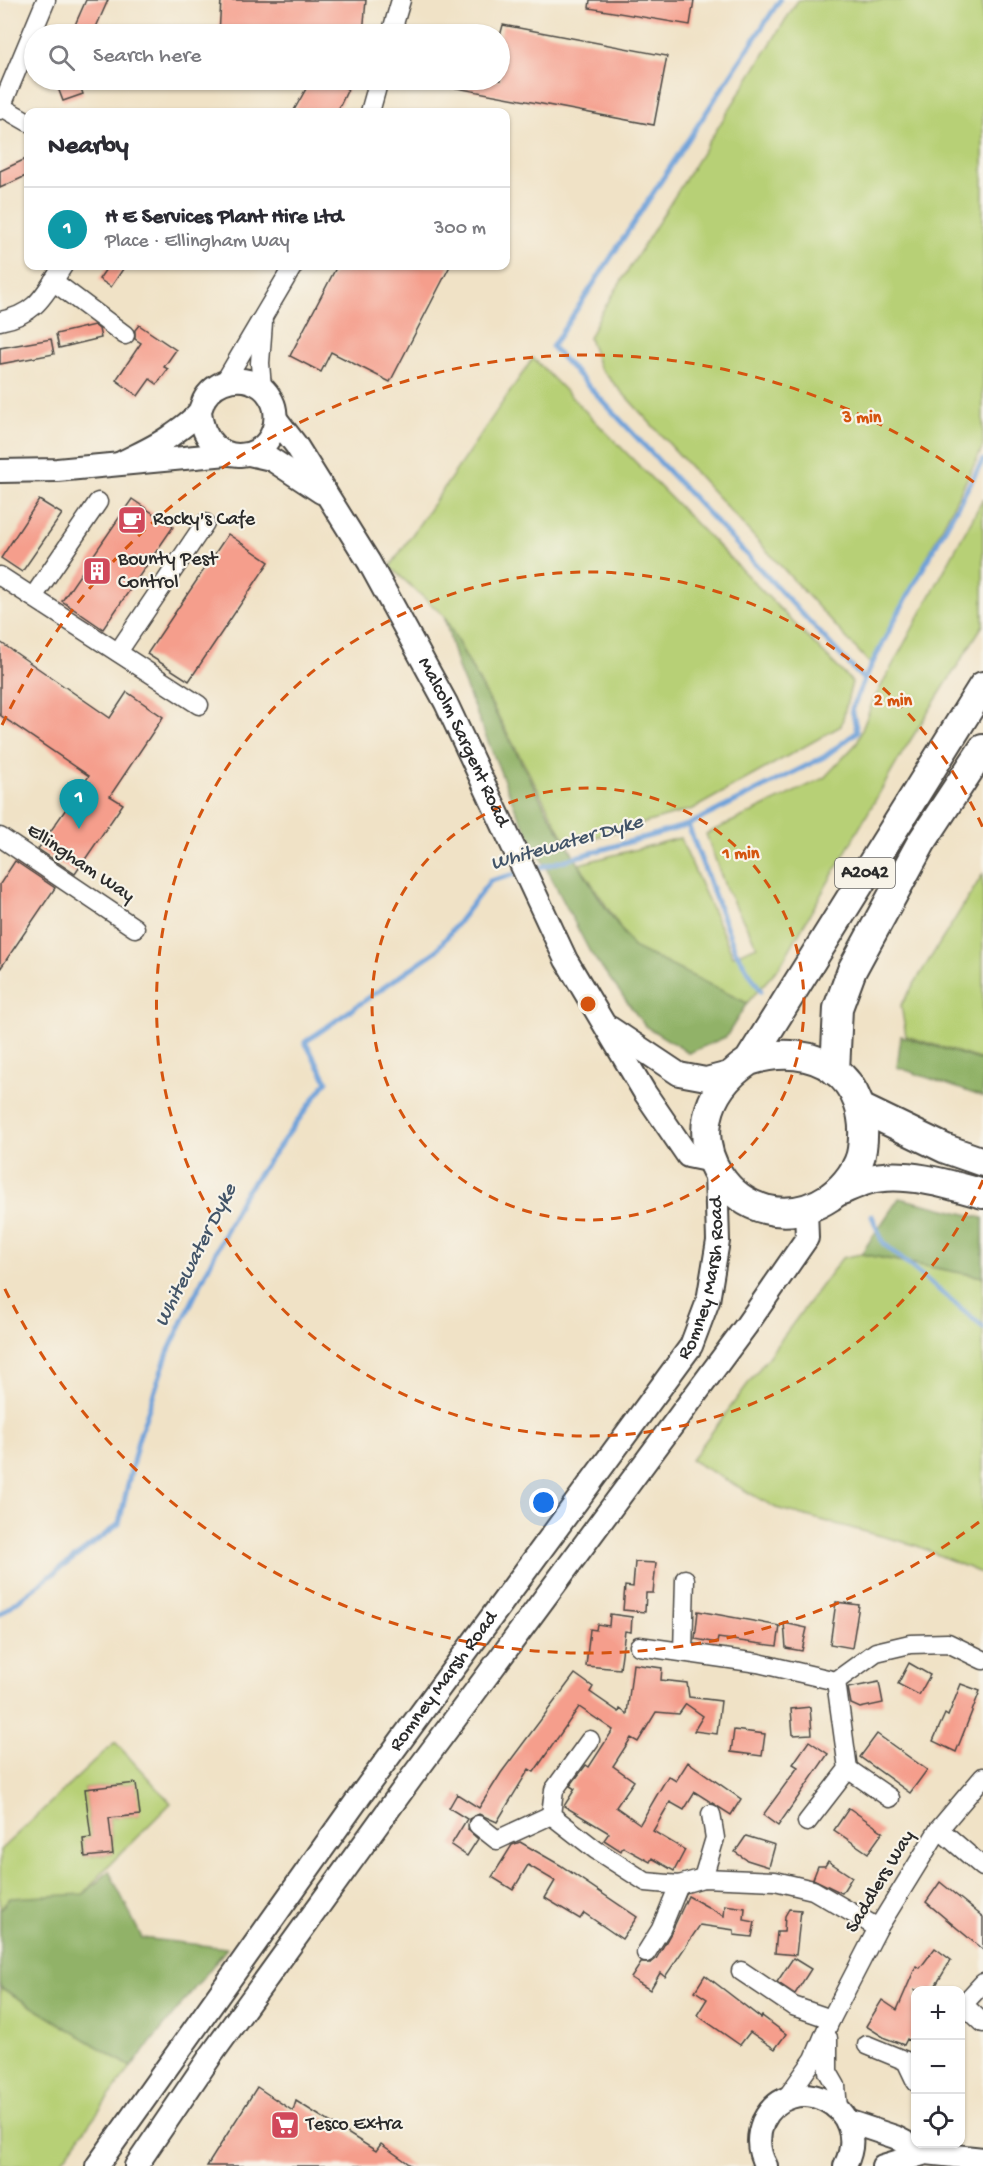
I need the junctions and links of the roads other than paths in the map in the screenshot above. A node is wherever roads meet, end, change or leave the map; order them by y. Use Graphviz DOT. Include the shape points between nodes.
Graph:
graph roads {
  1 [pos="46,0"];
  2 [pos="401,0"];
  3 [pos="36,24"];
  4 [pos="395,24"];
  5 [pos="24,53"];
  6 [pos="376,90"];
  7 [pos="1,108"];
  8 [pos="370,108"];
  9 [pos="24,120"];
  10 [pos="291,270"];
  11 [pos="58,273"];
  12 [pos="263,320"];
  13 [pos="0,321"];
  14 [pos="125,335"];
  15 [pos="225,381"];
  16 [pos="262,388"];
  17 [pos="200,411"];
  18 [pos="276,419"];
  19 [pos="238,454"];
  20 [pos="121,463"];
  21 [pos="0,471"];
  22 [pos="327,496"];
  23 [pos="98,502"];
  24 [pos="205,523"];
  25 [pos="0,576"];
  26 [pos="33,597"];
  27 [pos="118,652"];
  28 [pos="983,686"];
  29 [pos="199,705"];
  30 [pos="983,749"];
  31 [pos="0,837"];
  32 [pos="135,928"];
  33 [pos="604,1024"];
  34 [pos="741,1066"];
  35 [pos="836,1071"];
  36 [pos="861,1108"];
  37 [pos="983,1162"];
  38 [pos="714,1167"];
  39 [pos="837,1192"];
  40 [pos="983,1194"];
  41 [pos="806,1209"];
  42 [pos="685,1579"];
  43 [pos="639,1646"];
  44 [pos="683,1652"];
  45 [pos="983,1660"];
  46 [pos="836,1681"];
  47 [pos="590,1740"];
  48 [pos="848,1769"];
  49 [pos="983,1777"];
  50 [pos="890,1798"];
  51 [pos="711,1814"];
  52 [pos="551,1815"];
  53 [pos="807,1822"];
  54 [pos="478,1825"];
  55 [pos="939,1828"];
  56 [pos="983,1867"];
  57 [pos="703,1878"];
  58 [pos="679,1885"];
  59 [pos="878,1928"];
  60 [pos="646,1953"];
  61 [pos="741,1971"];
  62 [pos="983,1983"];
  63 [pos="965,2004"];
  64 [pos="965,2009"];
  65 [pos="830,2020"];
  66 [pos="983,2023"];
  67 [pos="867,2045"];
  68 [pos="911,2056"];
  69 [pos="784,2100"];
  70 [pos="843,2115"];
  71 [pos="926,2153"];
  72 [pos="983,2159"];
  73 [pos="97,2166"];
  74 [pos="136,2166"];
  75 [pos="766,2166"];
  76 [pos="845,2166"];
  77 [pos="883,2166"];
  1 -- 3 [label="street"];
  2 -- 4 [label="street"];
  5 -- 7 [label="street"];
  6 -- 8 [label="street"];
  7 -- 9 [label="street"];
  10 -- 12 [label="street"];
  11 -- 13 [label="street" via="39,302 24,315"];
  11 -- 14 [label="street"];
  12 -- 15 [label="street"];
  12 -- 16 [label="street"];
  15 -- 16 [label="street" via="246,380"];
  15 -- 17 [label="street" via="213,387"];
  16 -- 18 [label="street" via="274,404"];
  17 -- 19 [label="street" via="201,429 210,444"];
  17 -- 20 [label="street" via="171,436"];
  18 -- 19 [label="street" via="270,438 260,448"];
  18 -- 22 [label="street, Malcolm Sargent Road"];
  19 -- 20 [label="street"];
  19 -- 22 [label="street, Malcolm Sargent Road" via="272,459"];
  20 -- 21 [label="street"];
  22 -- 33 [label="street, Malcolm Sargent Road" via="369,561 446,703 566,960"];
  23 -- 26 [label="street"];
  24 -- 27 [label="street"];
  25 -- 26 [label="street"];
  26 -- 27 [label="street"];
  27 -- 29 [label="street"];
  28 -- 34 [label="main road, A2042"];
  30 -- 35 [label="main road, A2042" via="921,843 852,969 838,1008"];
  31 -- 32 [label="street, Ellingham Way"];
  33 -- 34 [label="street, Malcolm Sargent Road" via="679,1074 706,1079"];
  33 -- 38 [label="street, Malcolm Sargent Road" via="688,1156"];
  34 -- 35 [label="main road" via="771,1054 794,1053 816,1059"];
  34 -- 38 [label="main road" via="718,1088 709,1108 705,1130"];
  35 -- 36 [label="main road"];
  36 -- 37 [label="main road" via="946,1149"];
  36 -- 39 [label="main road" via="861,1154 852,1175"];
  38 -- 41 [label="main road" via="733,1192 755,1206 780,1211"];
  38 -- 73 [label="street, Romney Marsh Road" via="718,1241 708,1301 691,1346 353,1806"];
  39 -- 40 [label="main road" via="884,1177 941,1181"];
  39 -- 41 [label="main road"];
  41 -- 74 [label="street, Romney Marsh Road" via="807,1238 746,1326 412,1777"];
  42 -- 44 [label="street"];
  43 -- 44 [label="street"];
  44 -- 46 [label="street" via="758,1663"];
  45 -- 46 [label="street" via="948,1643 910,1644 876,1652"];
  46 -- 48 [label="street"];
  47 -- 52 [label="street" via="554,1790"];
  48 -- 50 [label="street"];
  48 -- 53 [label="street"];
  49 -- 55 [label="street, Saddlers Way"];
  51 -- 57 [label="street" via="715,1838"];
  52 -- 54 [label="street" via="497,1840"];
  52 -- 58 [label="street" via="646,1882"];
  55 -- 56 [label="street"];
  55 -- 59 [label="street, Saddlers Way"];
  57 -- 58 [label="street"];
  57 -- 59 [label="street" via="776,1881 813,1890"];
  58 -- 60 [label="street" via="661,1929"];
  59 -- 65 [label="street, Saddlers Way"];
  61 -- 65 [label="street" via="793,2006"];
  62 -- 63 [label="street"];
  64 -- 66 [label="street"];
  65 -- 69 [label="street, Saddlers Way" via="814,2058"];
  65 -- 70 [label="street, Saddlers Way" via="828,2072"];
  67 -- 68 [label="street"];
  69 -- 70 [label="street" via="809,2095 825,2099"];
  69 -- 75 [label="street" via="767,2115 760,2129 758,2141"];
  70 -- 71 [label="street"];
  70 -- 76 [label="street" via="853,2140"];
  71 -- 72 [label="street"];
  71 -- 77 [label="street"];
}
